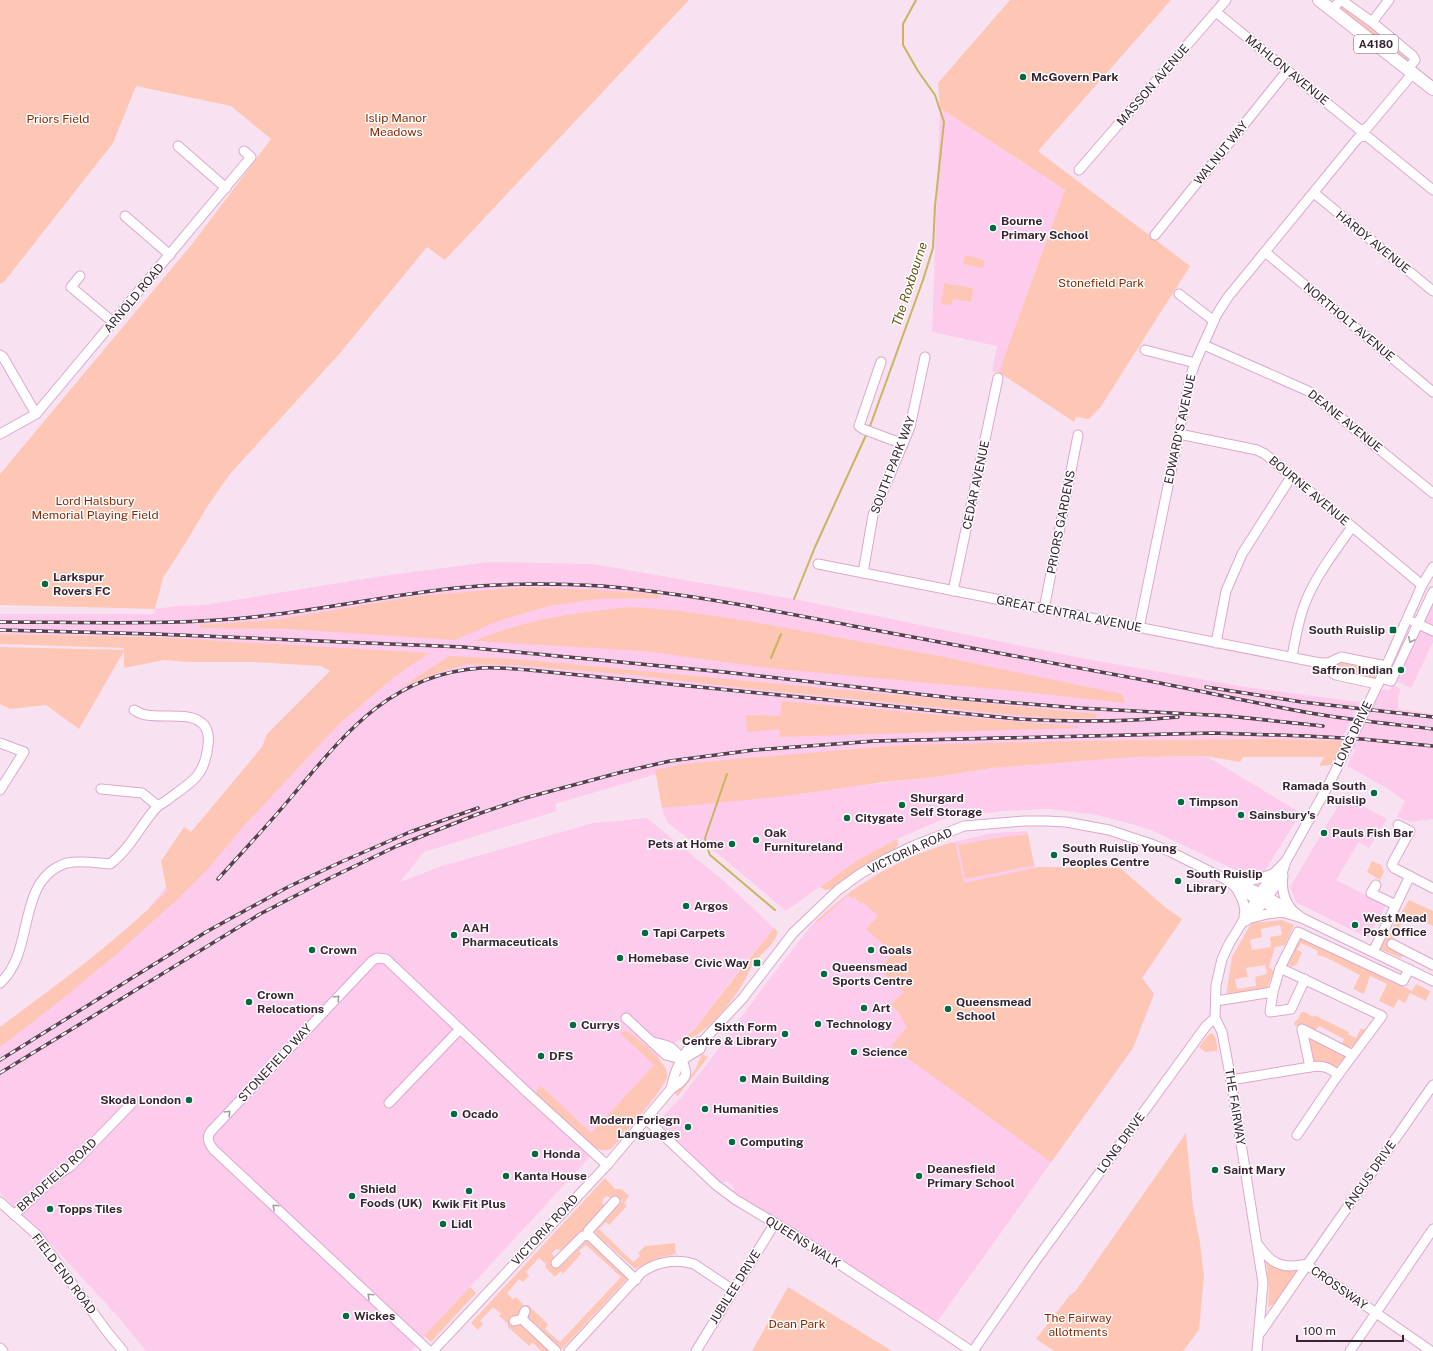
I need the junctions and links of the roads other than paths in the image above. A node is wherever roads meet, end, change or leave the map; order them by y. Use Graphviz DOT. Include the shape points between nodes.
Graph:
graph roads {
  1 [pos="1226,0"];
  2 [pos="1319,0"];
  3 [pos="1389,0"];
  4 [pos="1331,10"];
  5 [pos="1216,12"];
  6 [pos="1372,22"];
  7 [pos="1287,70"];
  8 [pos="1411,71"];
  9 [pos="1433,89"];
  10 [pos="1358,133"];
  11 [pos="178,146"];
  12 [pos="244,151"];
  13 [pos="1079,170"];
  14 [pos="226,188"];
  15 [pos="1433,190"];
  16 [pos="1314,193"];
  17 [pos="125,216"];
  18 [pos="1155,235"];
  19 [pos="1265,252"];
  20 [pos="170,255"];
  21 [pos="80,276"];
  22 [pos="1433,291"];
  23 [pos="1179,294"];
  24 [pos="1214,321"];
  25 [pos="113,322"];
  26 [pos="1204,345"];
  27 [pos="1145,350"];
  28 [pos="0,355"];
  29 [pos="925,357"];
  30 [pos="881,362"];
  31 [pos="1195,363"];
  32 [pos="998,378"];
  33 [pos="1433,392"];
  34 [pos="36,414"];
  35 [pos="1,432"];
  36 [pos="1179,434"];
  37 [pos="1078,435"];
  38 [pos="903,444"];
  39 [pos="1291,476"];
  40 [pos="1433,493"];
  41 [pos="1352,527"];
  42 [pos="818,564"];
  43 [pos="1433,567"];
  44 [pos="863,573"];
  45 [pos="1424,582"];
  46 [pos="954,591"];
  47 [pos="1433,591"];
  48 [pos="1044,609"];
  49 [pos="1407,619"];
  50 [pos="1419,624"];
  51 [pos="1139,628"];
  52 [pos="1433,631"];
  53 [pos="1216,643"];
  54 [pos="1292,657"];
  55 [pos="1320,663"];
  56 [pos="1386,666"];
  57 [pos="1377,684"];
  58 [pos="134,710"];
  59 [pos="0,743"];
  60 [pos="100,789"];
  61 [pos="0,790"];
  62 [pos="158,806"];
  63 [pos="1398,825"];
  64 [pos="1285,865"];
  65 [pos="1273,874"];
  66 [pos="1410,876"];
  67 [pos="1233,884"];
  68 [pos="1376,884"];
  69 [pos="1433,888"];
  70 [pos="1262,898"];
  71 [pos="1396,905"];
  72 [pos="1293,911"];
  73 [pos="1282,912"];
  74 [pos="1302,918"];
  75 [pos="1243,922"];
  76 [pos="1392,944"];
  77 [pos="1373,952"];
  78 [pos="1408,953"];
  79 [pos="1433,965"];
  80 [pos="1405,967"];
  81 [pos="1280,968"];
  82 [pos="1305,980"];
  83 [pos="1433,981"];
  84 [pos="0,983"];
  85 [pos="1272,992"];
  86 [pos="1216,1001"];
  87 [pos="626,1018"];
  88 [pos="1215,1018"];
  89 [pos="460,1028"];
  90 [pos="1353,1055"];
  91 [pos="682,1060"];
  92 [pos="1310,1067"];
  93 [pos="1338,1074"];
  94 [pos="1231,1080"];
  95 [pos="1433,1084"];
  96 [pos="133,1102"];
  97 [pos="389,1103"];
  98 [pos="646,1120"];
  99 [pos="1297,1135"];
  100 [pos="607,1165"];
  101 [pos="614,1201"];
  102 [pos="0,1202"];
  103 [pos="14,1215"];
  104 [pos="775,1224"];
  105 [pos="1433,1229"];
  106 [pos="589,1235"];
  107 [pos="1257,1244"];
  108 [pos="556,1263"];
  109 [pos="1307,1266"];
  110 [pos="636,1280"];
  111 [pos="733,1290"];
  112 [pos="1282,1302"];
  113 [pos="1261,1310"];
  114 [pos="1375,1313"];
  115 [pos="520,1317"];
  116 [pos="1260,1333"];
  117 [pos="0,1348"];
  118 [pos="3,1351"];
  119 [pos="123,1351"];
  120 [pos="429,1351"];
  121 [pos="433,1351"];
  122 [pos="556,1351"];
  123 [pos="569,1351"];
  124 [pos="696,1351"];
  125 [pos="972,1351"];
  126 [pos="1258,1351"];
  127 [pos="1350,1351"];
  128 [pos="1431,1351"];
  1 -- 5 [label="street, MASSON AVENUE"];
  2 -- 4 [label="main road, A4180"];
  3 -- 6 [label="street"];
  4 -- 6 [label="street" via="1340,1 1344,2"];
  4 -- 8 [label="main road, A4180"];
  5 -- 7 [label="street, MAHLON AVENUE"];
  5 -- 13 [label="street, MASSON AVENUE"];
  6 -- 8 [label="street" via="1413,56 1415,60"];
  7 -- 10 [label="street, MAHLON AVENUE"];
  7 -- 18 [label="street, WALNUT WAY"];
  8 -- 9 [label="main road, A4180"];
  8 -- 10 [label="street, EDWARD'S AVENUE" via="1367,128"];
  10 -- 15 [label="street, MAHLON AVENUE" via="1368,137"];
  10 -- 16 [label="street, EDWARD'S AVENUE"];
  11 -- 14 [label="street"];
  12 -- 14 [label="street, ARNOLD ROAD" via="251,157"];
  14 -- 20 [label="street, ARNOLD ROAD"];
  16 -- 19 [label="street, EDWARD'S AVENUE"];
  16 -- 22 [label="street, HARDY AVENUE"];
  17 -- 20 [label="street"];
  19 -- 24 [label="street, EDWARD'S AVENUE" via="1228,297"];
  19 -- 33 [label="street, NORTHOLT AVENUE"];
  20 -- 25 [label="street, ARNOLD ROAD"];
  21 -- 25 [label="street" via="71,287"];
  23 -- 24 [label="street"];
  24 -- 26 [label="street, EDWARD'S AVENUE"];
  25 -- 34 [label="street, ARNOLD ROAD"];
  26 -- 31 [label="street, EDWARD'S AVENUE"];
  26 -- 40 [label="street, DEANE AVENUE" via="1308,391"];
  27 -- 31 [label="street"];
  28 -- 34 [label="street"];
  29 -- 38 [label="street, SOUTH PARK WAY" via="910,427"];
  30 -- 38 [label="street" via="859,426"];
  31 -- 36 [label="street, EDWARD'S AVENUE"];
  32 -- 46 [label="street, CEDAR AVENUE"];
  34 -- 35 [label="street, ARNOLD ROAD"];
  36 -- 39 [label="street, BOURNE AVENUE" via="1257,450"];
  36 -- 51 [label="street, EDWARD'S AVENUE"];
  37 -- 48 [label="street, PRIORS GARDENS"];
  38 -- 44 [label="street, SOUTH PARK WAY" via="873,515"];
  39 -- 41 [label="street, BOURNE AVENUE"];
  39 -- 53 [label="street" via="1242,554 1226,591"];
  41 -- 45 [label="street, BOURNE AVENUE"];
  41 -- 54 [label="street" via="1309,594 1300,619"];
  42 -- 44 [label="street, GREAT CENTRAL AVENUE"];
  43 -- 45 [label="street, LONG DRIVE"];
  44 -- 46 [label="street, GREAT CENTRAL AVENUE"];
  45 -- 47 [label="street, BOURNE AVENUE" via="1431,585"];
  45 -- 49 [label="street, LONG DRIVE"];
  46 -- 48 [label="street, GREAT CENTRAL AVENUE"];
  47 -- 50 [label="street"];
  48 -- 51 [label="street, GREAT CENTRAL AVENUE"];
  49 -- 50 [label="street"];
  49 -- 56 [label="street, LONG DRIVE"];
  50 -- 52 [label="street"];
  50 -- 57 [label="street, GREAT CENTRAL AVENUE, one-way" via="1391,680"];
  51 -- 53 [label="street, GREAT CENTRAL AVENUE"];
  53 -- 54 [label="street, GREAT CENTRAL AVENUE"];
  54 -- 55 [label="street, GREAT CENTRAL AVENUE"];
  55 -- 56 [label="street, GREAT CENTRAL AVENUE" via="1328,663 1341,657"];
  55 -- 57 [label="street, GREAT CENTRAL AVENUE" via="1328,666 1336,675"];
  56 -- 57 [label="street, LONG DRIVE"];
  57 -- 64 [label="street, LONG DRIVE" via="1329,784"];
  58 -- 62 [label="street" via="143,714 193,718 205,726 209,736 206,759 197,777"];
  59 -- 61 [label="street" via="24,752"];
  60 -- 62 [label="street" via="142,793"];
  62 -- 84 [label="street" via="131,843 110,864 68,863 45,876 36,891 16,962"];
  63 -- 66 [label="street" via="1410,831 1392,865"];
  64 -- 65 [label="street, LONG DRIVE"];
  64 -- 70 [label="street, LONG DRIVE"];
  64 -- 72 [label="street" via="1282,884 1286,901"];
  65 -- 67 [label="street"];
  65 -- 70 [label="street, LONG DRIVE"];
  66 -- 69 [label="street"];
  66 -- 71 [label="street"];
  67 -- 70 [label="street, VICTORIA ROAD"];
  67 -- 75 [label="street" via="1245,907"];
  67 -- 91 [label="street, VICTORIA ROAD" via="1185,858 1154,845 1090,826 1066,822 1024,821 964,826 893,856 860,874 838,890 793,932 743,998 704,1042 691,1046"];
  68 -- 71 [label="street" via="1371,893"];
  70 -- 72 [label="street, VICTORIA ROAD"];
  70 -- 73 [label="street, VICTORIA ROAD"];
  70 -- 75 [label="street, LONG DRIVE"];
  71 -- 77 [label="street"];
  72 -- 74 [label="street, VICTORIA ROAD"];
  73 -- 74 [label="street, VICTORIA ROAD"];
  73 -- 75 [label="street" via="1259,915"];
  74 -- 77 [label="street, VICTORIA ROAD"];
  75 -- 86 [label="street, LONG DRIVE" via="1222,959 1216,985"];
  76 -- 78 [label="street"];
  77 -- 80 [label="street, VICTORIA ROAD"];
  78 -- 79 [label="street"];
  78 -- 80 [label="street"];
  80 -- 81 [label="street" via="1403,981 1298,932"];
  80 -- 83 [label="street, VICTORIA ROAD"];
  81 -- 82 [label="street"];
  81 -- 85 [label="street"];
  82 -- 85 [label="street" via="1291,1010 1270,1012"];
  82 -- 90 [label="street" via="1382,1016"];
  85 -- 86 [label="street"];
  86 -- 88 [label="street, LONG DRIVE"];
  87 -- 91 [label="street" via="652,1042 670,1048"];
  88 -- 94 [label="street, THE FAIRWAY" via="1222,1032"];
  88 -- 125 [label="street, LONG DRIVE" via="1206,1026"];
  89 -- 97 [label="street"];
  89 -- 100 [label="street, STONEFIELD WAY"];
  120 -- 89 [label="street, STONEFIELD WAY, one-way" via="214,1150 208,1137 213,1128 377,958 386,959"];
  90 -- 92 [label="street" via="1302,1029"];
  90 -- 93 [label="street"];
  91 -- 98 [label="street, VICTORIA ROAD" via="676,1069 671,1088"];
  92 -- 93 [label="street" via="1319,1065"];
  92 -- 94 [label="street"];
  93 -- 99 [label="street"];
  94 -- 107 [label="street, THE FAIRWAY"];
  95 -- 109 [label="street, ANGUS DRIVE"];
  96 -- 103 [label="street, BRADFIELD ROAD" via="70,1166"];
  98 -- 100 [label="street, VICTORIA ROAD"];
  98 -- 104 [label="street, QUEENS WALK" via="716,1185"];
  100 -- 121 [label="street, VICTORIA ROAD"];
  101 -- 106 [label="street" via="588,1231"];
  102 -- 103 [label="street, FIELD END ROAD"];
  103 -- 119 [label="street, FIELD END ROAD" via="36,1234"];
  104 -- 111 [label="street, JUBILEE DRIVE"];
  104 -- 125 [label="street, QUEENS WALK"];
  105 -- 114 [label="street"];
  106 -- 108 [label="street" via="583,1236"];
  106 -- 110 [label="street"];
  107 -- 109 [label="street" via="1277,1264"];
  107 -- 113 [label="street, THE FAIRWAY" via="1263,1283"];
  109 -- 112 [label="street, THE FAIRWAY"];
  109 -- 114 [label="street, CROSSWAY"];
  110 -- 111 [label="street" via="648,1268 666,1263 687,1262"];
  110 -- 123 [label="street"];
  111 -- 124 [label="street, JUBILEE DRIVE"];
  112 -- 113 [label="street" via="1271,1310"];
  112 -- 116 [label="street, THE FAIRWAY"];
  113 -- 116 [label="street, THE FAIRWAY"];
  114 -- 127 [label="street"];
  114 -- 128 [label="street, CROSSWAY"];
  115 -- 122 [label="street"];
  116 -- 126 [label="street, THE FAIRWAY"];
  117 -- 118 [label="street"];
}
